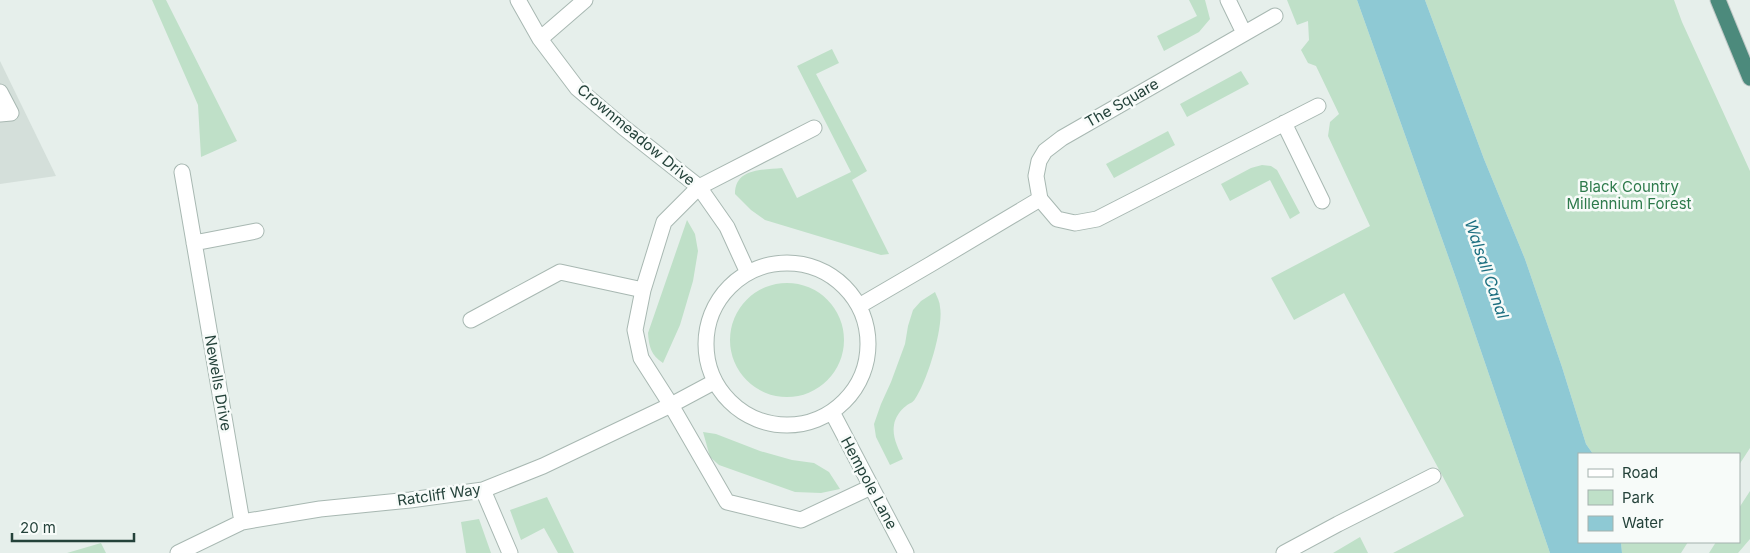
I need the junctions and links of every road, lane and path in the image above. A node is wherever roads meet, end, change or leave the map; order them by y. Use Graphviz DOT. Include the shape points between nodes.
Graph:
graph roads {
  1 [pos="518,0"];
  2 [pos="585,0"];
  3 [pos="1228,0"];
  4 [pos="1718,0"];
  5 [pos="1275,16"];
  6 [pos="1244,33"];
  7 [pos="540,39"];
  8 [pos="1750,78"];
  9 [pos="0,92"];
  10 [pos="1318,106"];
  11 [pos="0,114"];
  12 [pos="1284,123"];
  13 [pos="814,128"];
  14 [pos="182,172"];
  15 [pos="699,187"];
  16 [pos="1040,199"];
  17 [pos="1322,201"];
  18 [pos="256,231"];
  19 [pos="194,243"];
  20 [pos="748,272"];
  21 [pos="643,290"];
  22 [pos="859,306"];
  23 [pos="471,320"];
  24 [pos="714,382"];
  25 [pos="671,405"];
  26 [pos="832,412"];
  27 [pos="1433,476"];
  28 [pos="871,487"];
  29 [pos="483,490"];
  30 [pos="242,522"];
  31 [pos="178,553"];
  32 [pos="510,553"];
  33 [pos="906,553"];
  34 [pos="1284,553"];
  1 -- 7 [label="street, Crownmeadow Drive"];
  2 -- 7 [label="street"];
  3 -- 6 [label="street"];
  4 -- 8 [label="highway"];
  5 -- 6 [label="street, The Square"];
  6 -- 16 [label="street, The Square" via="1062,138 1046,151 1039,161 1036,176"];
  7 -- 15 [label="street, Crownmeadow Drive" via="577,88"];
  9 -- 11 [label="street" via="11,113"];
  10 -- 12 [label="street"];
  12 -- 16 [label="street" via="1097,219 1075,223 1057,219"];
  12 -- 17 [label="street"];
  13 -- 15 [label="street"];
  14 -- 19 [label="street, Newells Drive"];
  15 -- 20 [label="street, Crownmeadow Drive" via="727,227"];
  15 -- 21 [label="street" via="664,222"];
  16 -- 22 [label="street"];
  18 -- 19 [label="street"];
  19 -- 30 [label="street, Newells Drive"];
  20 -- 22 [label="street" via="772,264 798,264 822,271 843,286"];
  20 -- 24 [label="street" via="728,288 713,309 706,332 706,358"];
  21 -- 23 [label="street" via="560,272"];
  21 -- 25 [label="street" via="635,330 641,358"];
  22 -- 26 [label="street" via="867,328 868,352 862,376 850,396"];
  24 -- 25 [label="street, Ratcliff Way"];
  24 -- 26 [label="street" via="731,404 753,419 779,426 807,424"];
  25 -- 28 [label="street" via="727,502 801,520"];
  25 -- 29 [label="street, Ratcliff Way" via="543,466"];
  26 -- 28 [label="street, Hempole Lane"];
  27 -- 34 [label="street"];
  28 -- 33 [label="street, Hempole Lane"];
  29 -- 30 [label="street, Ratcliff Way" via="320,509"];
  29 -- 32 [label="street"];
  30 -- 31 [label="street, Ratcliff Way"];
}
